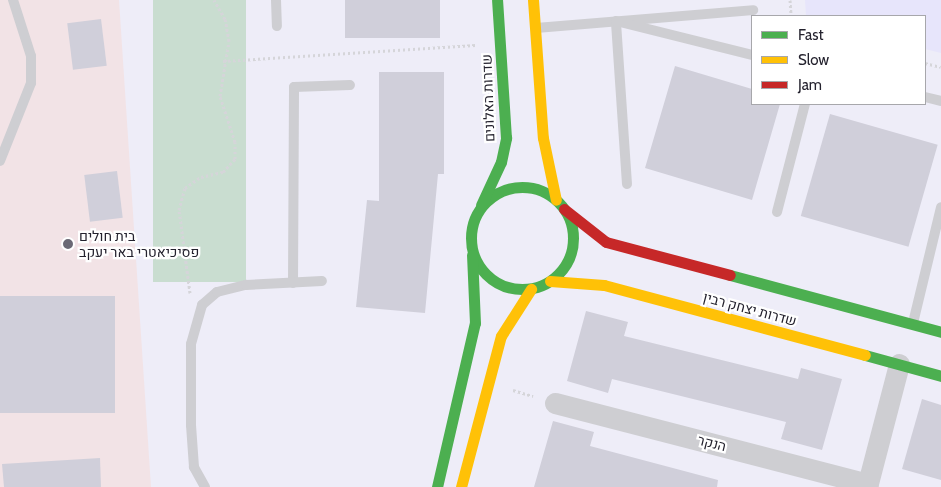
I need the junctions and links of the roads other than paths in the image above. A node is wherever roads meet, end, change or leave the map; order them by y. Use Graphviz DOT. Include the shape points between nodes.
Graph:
graph roads {
  1 [pos="13,0"];
  2 [pos="276,0"];
  3 [pos="497,0"];
  4 [pos="533,0"];
  5 [pos="753,10"];
  6 [pos="616,21"];
  7 [pos="277,26"];
  8 [pos="535,28"];
  9 [pos="751,55"];
  10 [pos="350,85"];
  11 [pos="926,97"];
  12 [pos="941,101"];
  13 [pos="805,105"];
  14 [pos="0,161"];
  15 [pos="627,184"];
  16 [pos="560,205"];
  17 [pos="941,207"];
  18 [pos="777,212"];
  19 [pos="474,218"];
  20 [pos="470,243"];
  21 [pos="322,281"];
  22 [pos="550,281"];
  23 [pos="293,283"];
  24 [pos="531,289"];
  25 [pos="913,324"];
  26 [pos="941,332"];
  27 [pos="899,364"];
  28 [pos="941,376"];
  29 [pos="555,403"];
  30 [pos="868,485"];
  31 [pos="205,487"];
  32 [pos="437,487"];
  33 [pos="461,487"];
  1 -- 14 [label="lane" via="31,56 31,83"];
  2 -- 7 [label="lane"];
  3 -- 19 [label="main road, שדרות האלונים" via="506,138 501,162"];
  4 -- 8 [label="main road"];
  5 -- 6 [label="lane"];
  6 -- 8 [label="lane"];
  6 -- 9 [label="lane"];
  6 -- 15 [label="lane"];
  8 -- 16 [label="main road" via="543,138"];
  10 -- 23 [label="lane" via="294,87"];
  11 -- 12 [label="lane"];
  13 -- 18 [label="lane"];
  16 -- 19 [label="main road" via="532,188 511,188 491,196"];
  16 -- 22 [label="main road" via="571,224 572,248 562,270"];
  16 -- 25 [label="main road, שדרות יצחק רבין" via="606,242"];
  17 -- 25 [label="lane"];
  19 -- 20 [label="main road"];
  20 -- 24 [label="main road" via="475,260 491,279 514,289"];
  20 -- 32 [label="main road" via="476,278 475,323"];
  21 -- 23 [label="lane"];
  22 -- 24 [label="main road"];
  22 -- 27 [label="main road, שדרות יצחק רבין" via="604,285"];
  23 -- 31 [label="lane" via="217,292 202,305 194,322 191,425 194,467"];
  24 -- 33 [label="main road" via="503,330"];
  25 -- 26 [label="main road, שדרות יצחק רבין"];
  27 -- 28 [label="main road, שדרות יצחק רבין"];
  27 -- 30 [label="street"];
  29 -- 30 [label="street, הנקר"];
}
